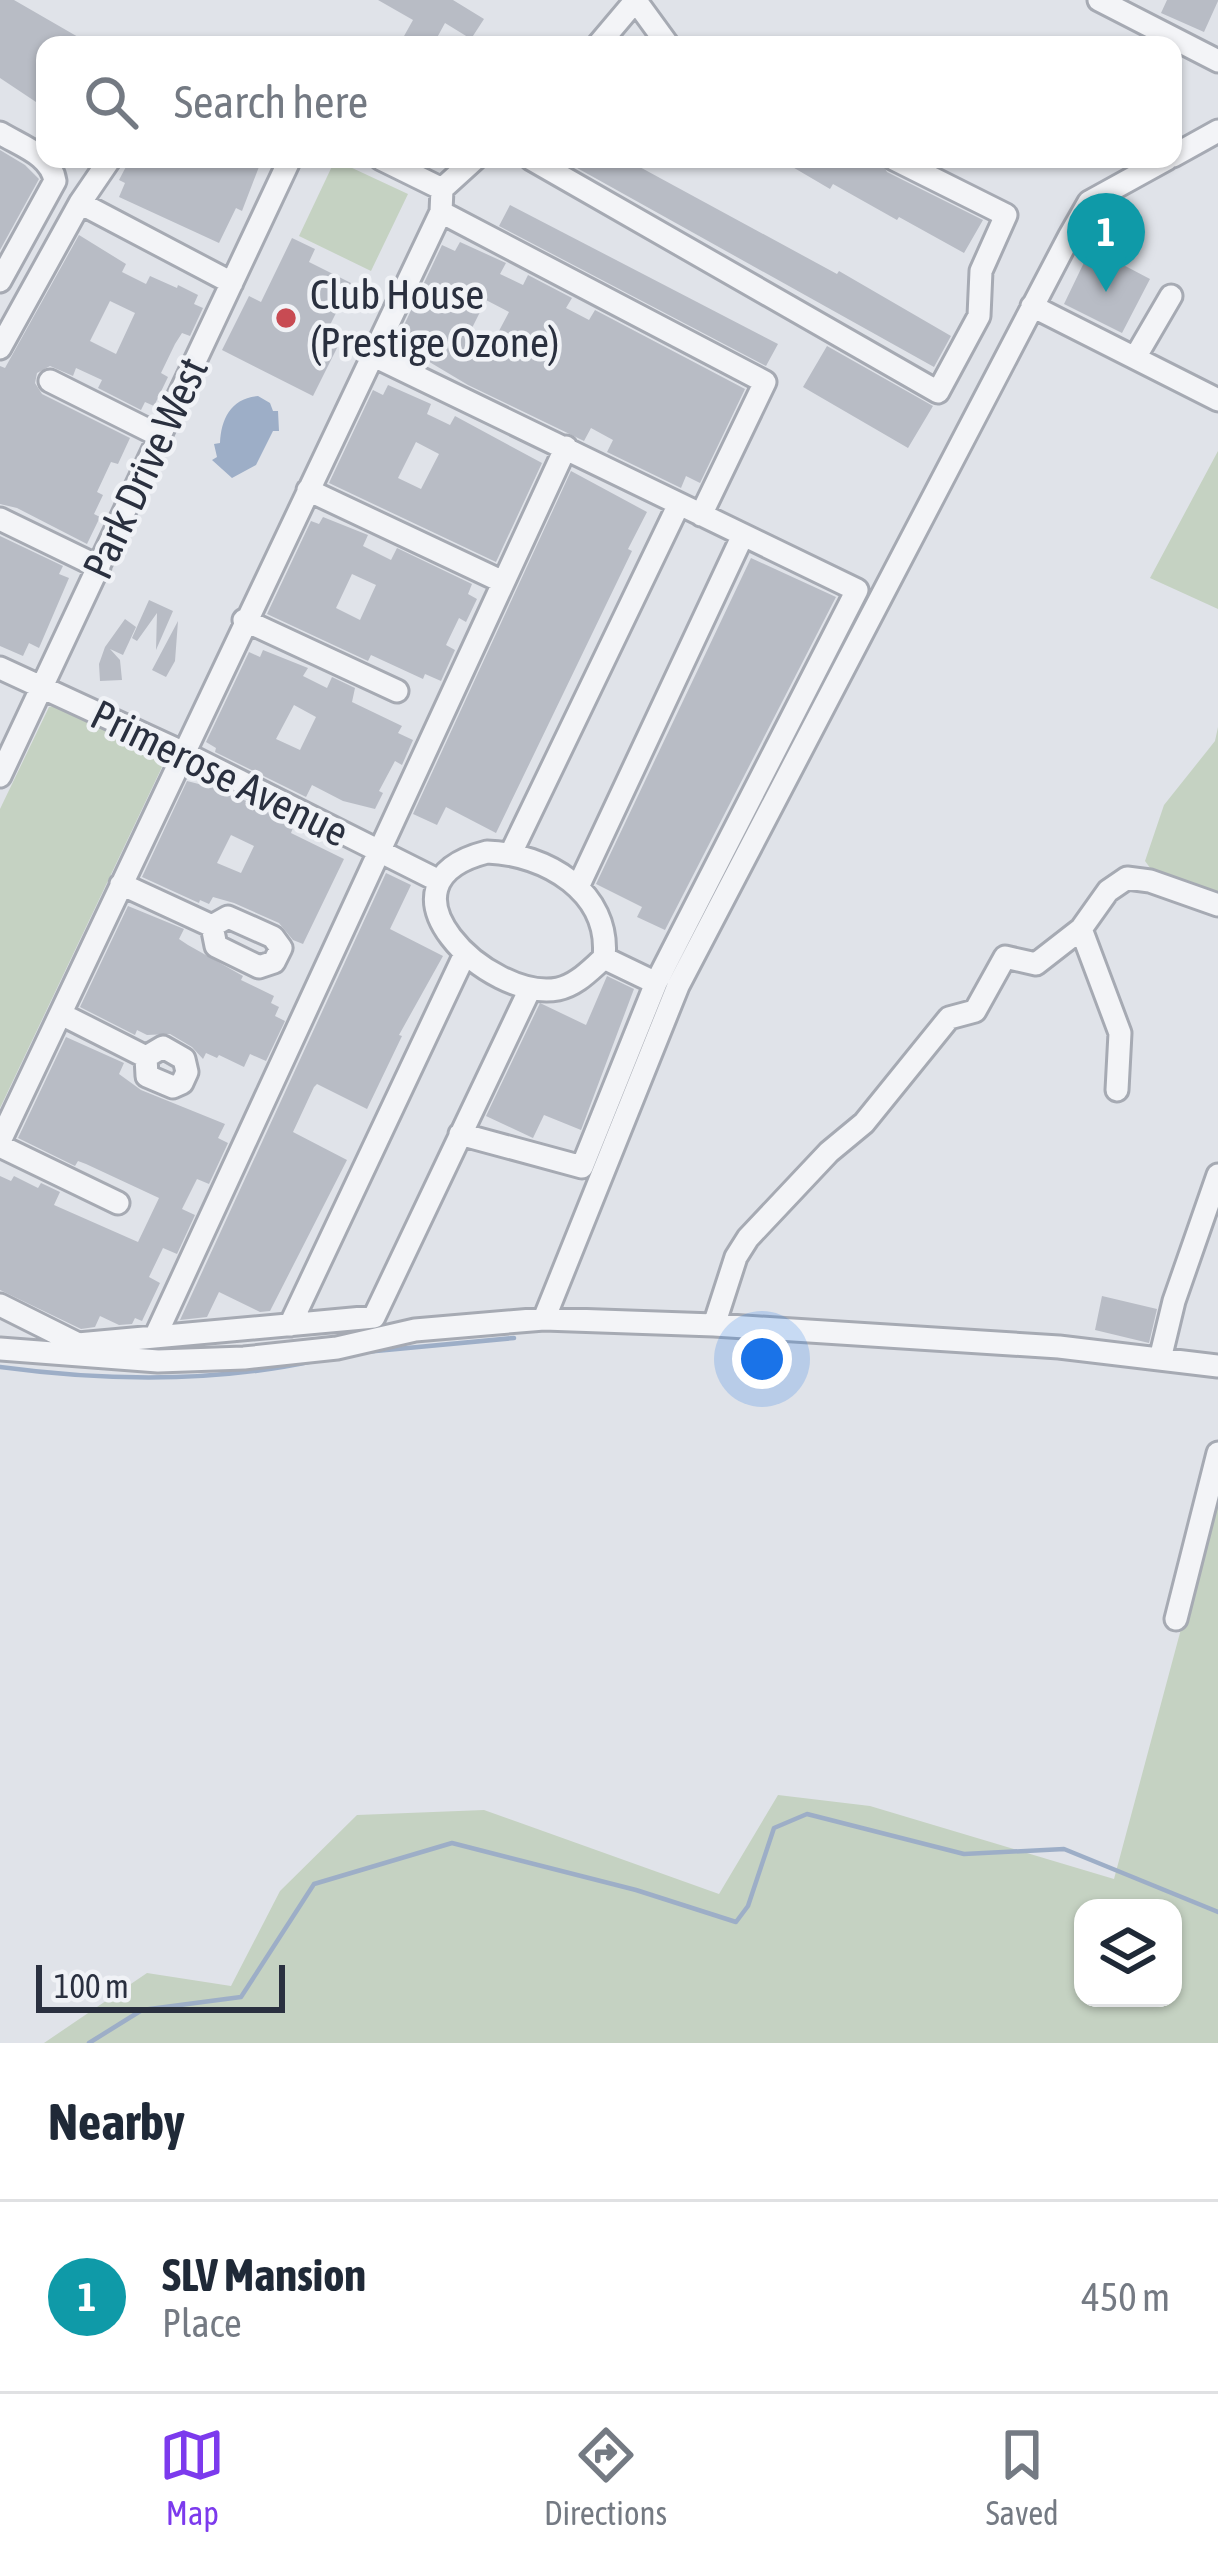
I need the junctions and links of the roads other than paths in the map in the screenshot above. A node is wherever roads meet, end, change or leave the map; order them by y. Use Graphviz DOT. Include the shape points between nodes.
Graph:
graph roads {
  1 [pos="636,0"];
  2 [pos="1099,0"];
  3 [pos="606,36"];
  4 [pos="662,36"];
  5 [pos="1169,36"];
  6 [pos="1182,43"];
  7 [pos="1218,61"];
  8 [pos="1218,131"];
  9 [pos="0,134"];
  10 [pos="1182,150"];
  11 [pos="36,155"];
  12 [pos="52,168"];
  13 [pos="104,168"];
  14 [pos="286,168"];
  15 [pos="394,168"];
  16 [pos="468,168"];
  17 [pos="547,168"];
  18 [pos="912,168"];
  19 [pos="1150,168"];
  20 [pos="441,200"];
  21 [pos="80,203"];
  22 [pos="0,281"];
  23 [pos="232,283"];
  24 [pos="1171,296"];
  25 [pos="1032,306"];
  26 [pos="0,348"];
  27 [pos="372,355"];
  28 [pos="1136,356"];
  29 [pos="1218,373"];
  30 [pos="50,381"];
  31 [pos="1212,397"];
  32 [pos="160,436"];
  33 [pos="566,447"];
  34 [pos="308,490"];
  35 [pos="680,504"];
  36 [pos="701,515"];
  37 [pos="0,519"];
  38 [pos="743,535"];
  39 [pos="99,567"];
  40 [pos="503,582"];
  41 [pos="244,620"];
  42 [pos="0,668"];
  43 [pos="42,687"];
  44 [pos="397,692"];
  45 [pos="182,752"];
  46 [pos="0,776"];
  47 [pos="379,850"];
  48 [pos="511,853"];
  49 [pos="439,881"];
  50 [pos="121,884"];
  51 [pos="578,887"];
  52 [pos="1218,905"];
  53 [pos="212,926"];
  54 [pos="1081,929"];
  55 [pos="464,956"];
  56 [pos="604,958"];
  57 [pos="656,983"];
  58 [pos="530,989"];
  59 [pos="61,1014"];
  60 [pos="146,1057"];
  61 [pos="1117,1090"];
  62 [pos="460,1134"];
  63 [pos="0,1143"];
  64 [pos="1218,1175"];
  65 [pos="118,1203"];
  66 [pos="0,1305"];
  67 [pos="544,1319"];
  68 [pos="290,1325"];
  69 [pos="713,1325"];
  70 [pos="155,1337"];
  71 [pos="0,1349"];
  72 [pos="1160,1359"];
  73 [pos="1218,1366"];
  74 [pos="1218,1453"];
  75 [pos="1176,1619"];
  1 -- 3 [label="street"];
  1 -- 4 [label="street"];
  2 -- 5 [label="street"];
  6 -- 7 [label="street"];
  8 -- 10 [label="street"];
  9 -- 11 [label="street"];
  12 -- 22 [label="street" via="55,181"];
  13 -- 21 [label="street"];
  14 -- 23 [label="street, Park Drive West"];
  15 -- 20 [label="street"];
  16 -- 20 [label="street"];
  17 -- 18 [label="street" via="938,392 979,316 981,271 1006,215"];
  19 -- 25 [label="street" via="1089,202"];
  20 -- 27 [label="street"];
  20 -- 36 [label="street" via="765,382"];
  21 -- 23 [label="street"];
  21 -- 26 [label="street"];
  23 -- 32 [label="street, Park Drive West"];
  24 -- 28 [label="street"];
  25 -- 28 [label="street"];
  25 -- 67 [label="street" via="678,986"];
  27 -- 33 [label="street"];
  27 -- 34 [label="street"];
  28 -- 31 [label="street"];
  29 -- 31 [label="street"];
  30 -- 32 [label="street"];
  32 -- 39 [label="street, Park Drive West"];
  33 -- 35 [label="street"];
  33 -- 40 [label="street"];
  34 -- 40 [label="street"];
  34 -- 41 [label="street"];
  35 -- 36 [label="street"];
  35 -- 48 [label="street"];
  36 -- 38 [label="street"];
  37 -- 39 [label="street"];
  38 -- 51 [label="street"];
  38 -- 57 [label="street" via="857,590"];
  39 -- 43 [label="street, Park Drive West"];
  40 -- 47 [label="street"];
  41 -- 44 [label="street"];
  41 -- 45 [label="street"];
  42 -- 43 [label="street, Primerose Avenue"];
  43 -- 45 [label="street, Primerose Avenue"];
  43 -- 46 [label="street, Park Drive West"];
  45 -- 47 [label="street, Primerose Avenue"];
  45 -- 50 [label="street"];
  47 -- 49 [label="street, Primerose Avenue"];
  47 -- 70 [label="street"];
  48 -- 49 [label="street" via="460,859"];
  48 -- 51 [label="street"];
  49 -- 55 [label="street" via="435,902"];
  50 -- 53 [label="street"];
  50 -- 59 [label="street"];
  51 -- 56 [label="street" via="607,933"];
  52 -- 54 [label="street" via="1127,878"];
  54 -- 61 [label="street" via="1120,1033"];
  54 -- 69 [label="street" via="1036,964 1005,957 975,1011 949,1018 864,1123 748,1238"];
  55 -- 58 [label="street"];
  55 -- 68 [label="street"];
  56 -- 57 [label="street"];
  56 -- 58 [label="street" via="580,980"];
  57 -- 62 [label="street" via="582,1167"];
  58 -- 62 [label="street"];
  59 -- 60 [label="street"];
  59 -- 63 [label="street"];
  62 -- 68 [label="street" via="374,1317"];
  63 -- 65 [label="street"];
  64 -- 72 [label="street"];
  66 -- 70 [label="street" via="78,1344"];
  67 -- 69 [label="street"];
  67 -- 71 [label="street" via="244,1358"];
  68 -- 70 [label="street"];
  69 -- 72 [label="street"];
  72 -- 73 [label="street"];
  74 -- 75 [label="street"];
}
